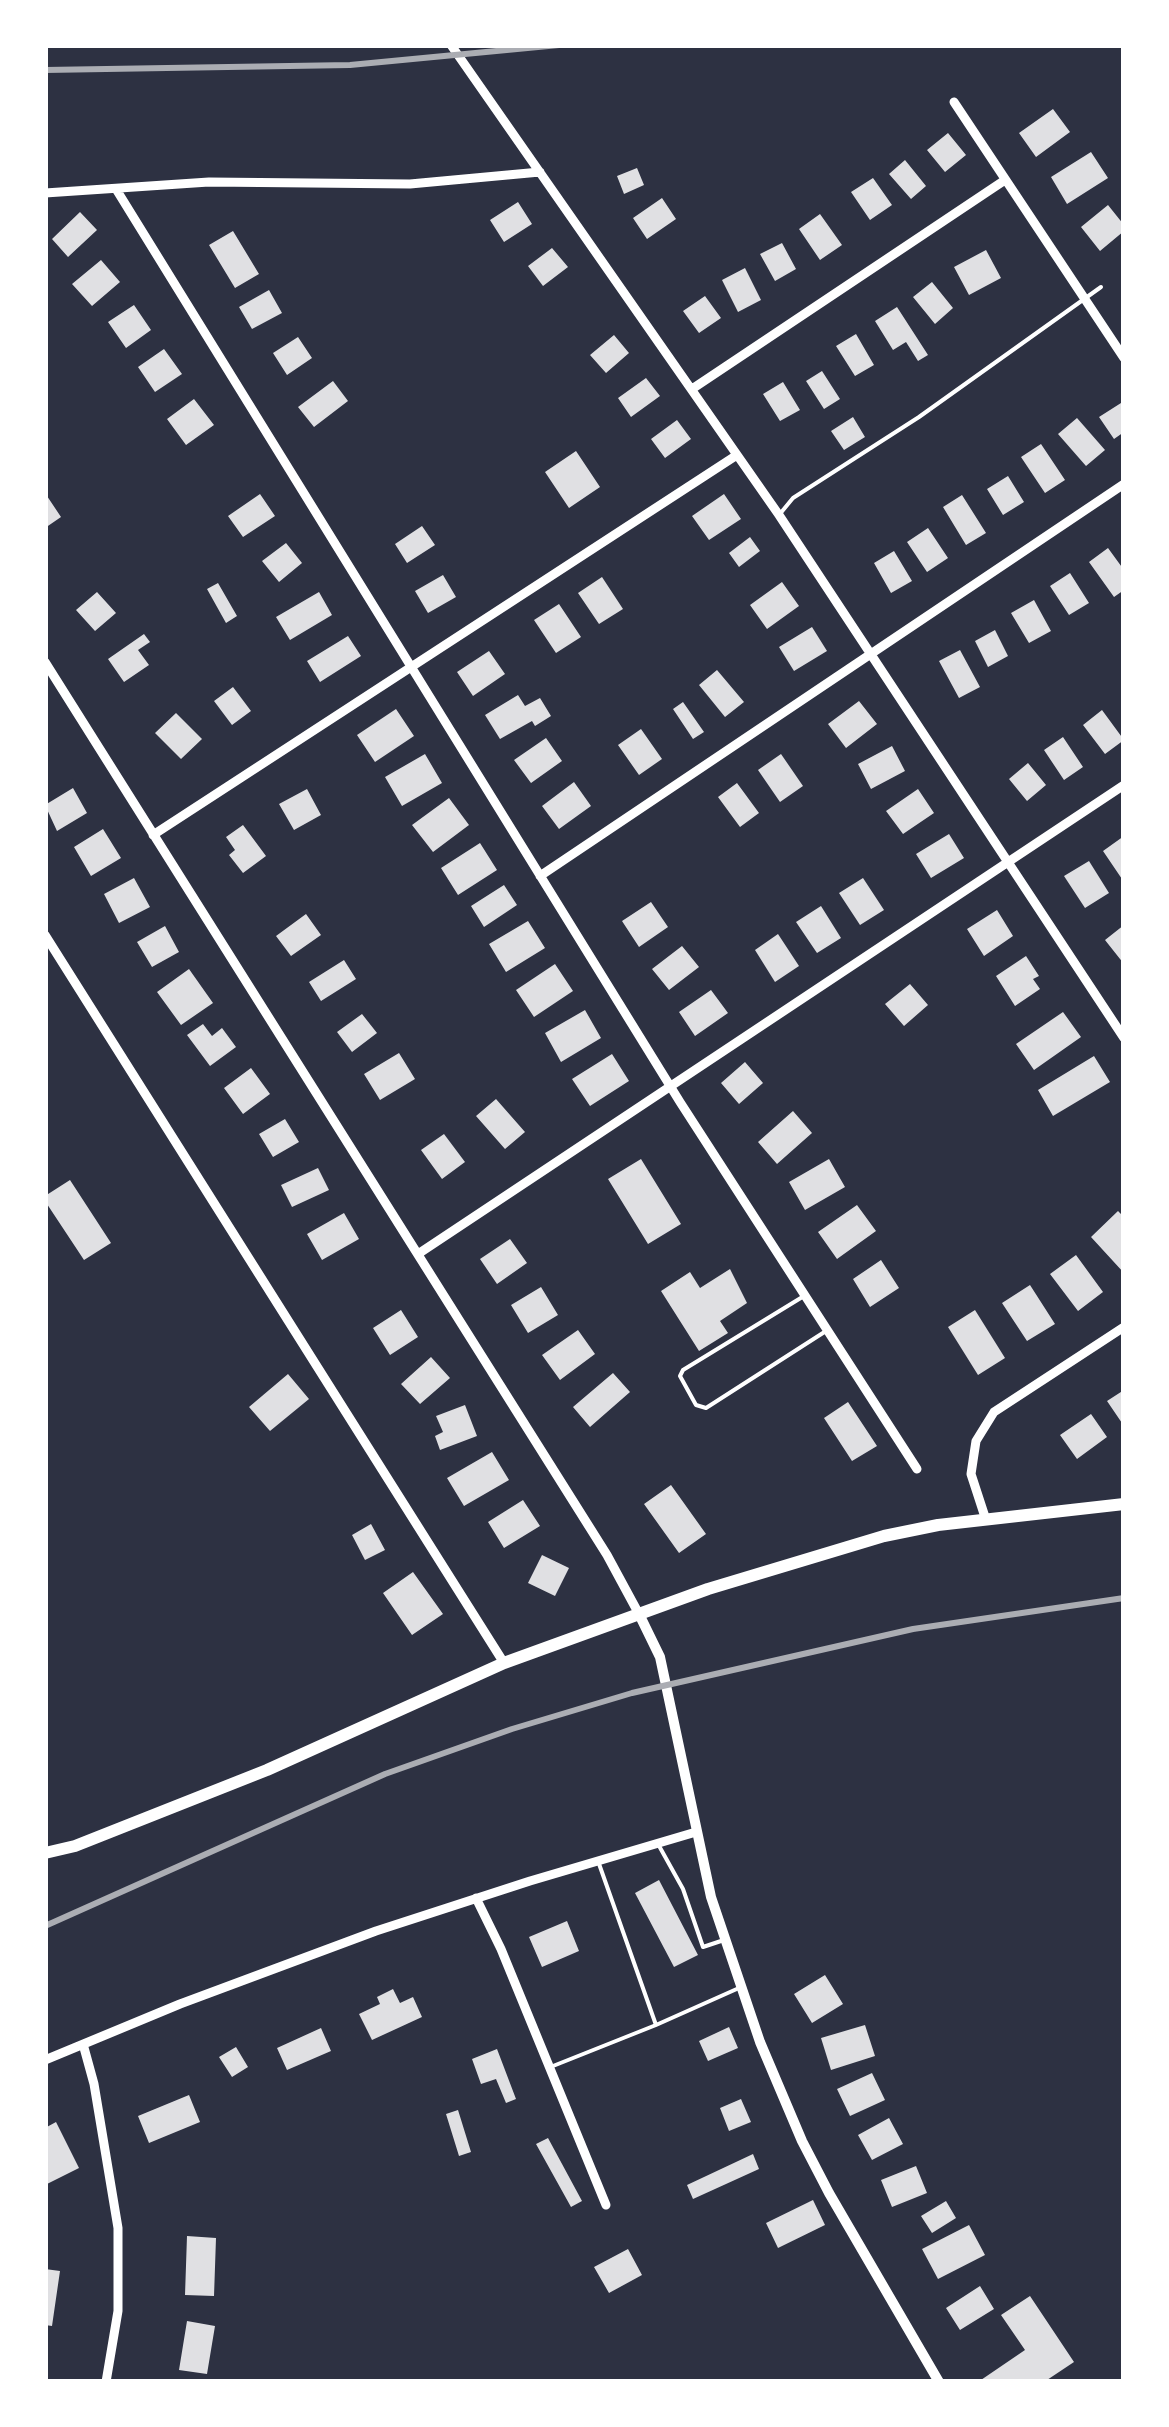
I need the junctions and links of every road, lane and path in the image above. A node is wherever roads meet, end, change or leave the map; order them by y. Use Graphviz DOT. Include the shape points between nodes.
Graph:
graph roads {
  1 [pos="451,45"];
  2 [pos="954,102"];
  3 [pos="540,172"];
  4 [pos="1005,180"];
  5 [pos="116,189"];
  6 [pos="45,194"];
  7 [pos="1101,287"];
  8 [pos="1085,299"];
  9 [pos="1124,358"];
  10 [pos="692,389"];
  11 [pos="738,455"];
  12 [pos="1124,484"];
  13 [pos="779,515"];
  14 [pos="872,656"];
  15 [pos="45,662"];
  16 [pos="410,668"];
  17 [pos="1124,785"];
  18 [pos="154,834"];
  19 [pos="1008,862"];
  20 [pos="540,876"];
  21 [pos="45,935"];
  22 [pos="1124,1038"];
  23 [pos="669,1085"];
  24 [pos="418,1254"];
  25 [pos="804,1296"];
  26 [pos="1124,1327"];
  27 [pos="827,1331"];
  28 [pos="917,1469"];
  29 [pos="1124,1504"];
  30 [pos="986,1520"];
  31 [pos="640,1616"];
  32 [pos="504,1663"];
  33 [pos="696,1832"];
  34 [pos="658,1844"];
  35 [pos="45,1852"];
  36 [pos="598,1861"];
  37 [pos="476,1898"];
  38 [pos="724,1940"];
  39 [pos="741,1987"];
  40 [pos="656,2025"];
  41 [pos="83,2044"];
  42 [pos="45,2060"];
  43 [pos="549,2067"];
  44 [pos="606,2206"];
  45 [pos="106,2382"];
  46 [pos="940,2382"];
  1 -- 3 [label="street"];
  2 -- 4 [label="street"];
  3 -- 5 [label="street" via="410,184 223,182"];
  3 -- 10 [label="street"];
  4 -- 8 [label="street"];
  4 -- 10 [label="street"];
  5 -- 6 [label="street"];
  5 -- 16 [label="street"];
  7 -- 8 [label="lane"];
  8 -- 9 [label="street"];
  8 -- 13 [label="lane" via="793,498"];
  10 -- 11 [label="street"];
  11 -- 13 [label="street"];
  11 -- 16 [label="street"];
  12 -- 14 [label="street"];
  13 -- 14 [label="street"];
  14 -- 19 [label="street"];
  14 -- 20 [label="street"];
  15 -- 18 [label="street"];
  16 -- 18 [label="street"];
  16 -- 20 [label="street"];
  17 -- 19 [label="street"];
  18 -- 24 [label="street"];
  19 -- 22 [label="street"];
  19 -- 23 [label="street"];
  20 -- 23 [label="street"];
  21 -- 32 [label="street"];
  23 -- 24 [label="street"];
  23 -- 25 [label="street"];
  24 -- 31 [label="street"];
  25 -- 27 [label="street"];
  25 -- 27 [label="lane" via="683,1370 696,1406 706,1408"];
  26 -- 30 [label="street" via="994,1412 976,1440 971,1474"];
  27 -- 28 [label="street"];
  29 -- 30 [label="main road"];
  30 -- 31 [label="main road" via="884,1536"];
  31 -- 32 [label="main road"];
  31 -- 33 [label="street" via="660,1657"];
  32 -- 35 [label="main road" via="267,1770"];
  33 -- 34 [label="street"];
  33 -- 38 [label="street"];
  34 -- 36 [label="street"];
  34 -- 38 [label="lane" via="703,1947"];
  36 -- 37 [label="street"];
  36 -- 40 [label="lane"];
  37 -- 41 [label="street"];
  37 -- 43 [label="street"];
  38 -- 39 [label="street"];
  39 -- 40 [label="lane"];
  39 -- 46 [label="street" via="802,2141"];
  40 -- 43 [label="lane"];
  41 -- 42 [label="street"];
  41 -- 45 [label="street" via="118,2228 118,2311"];
  43 -- 44 [label="street"];
}
